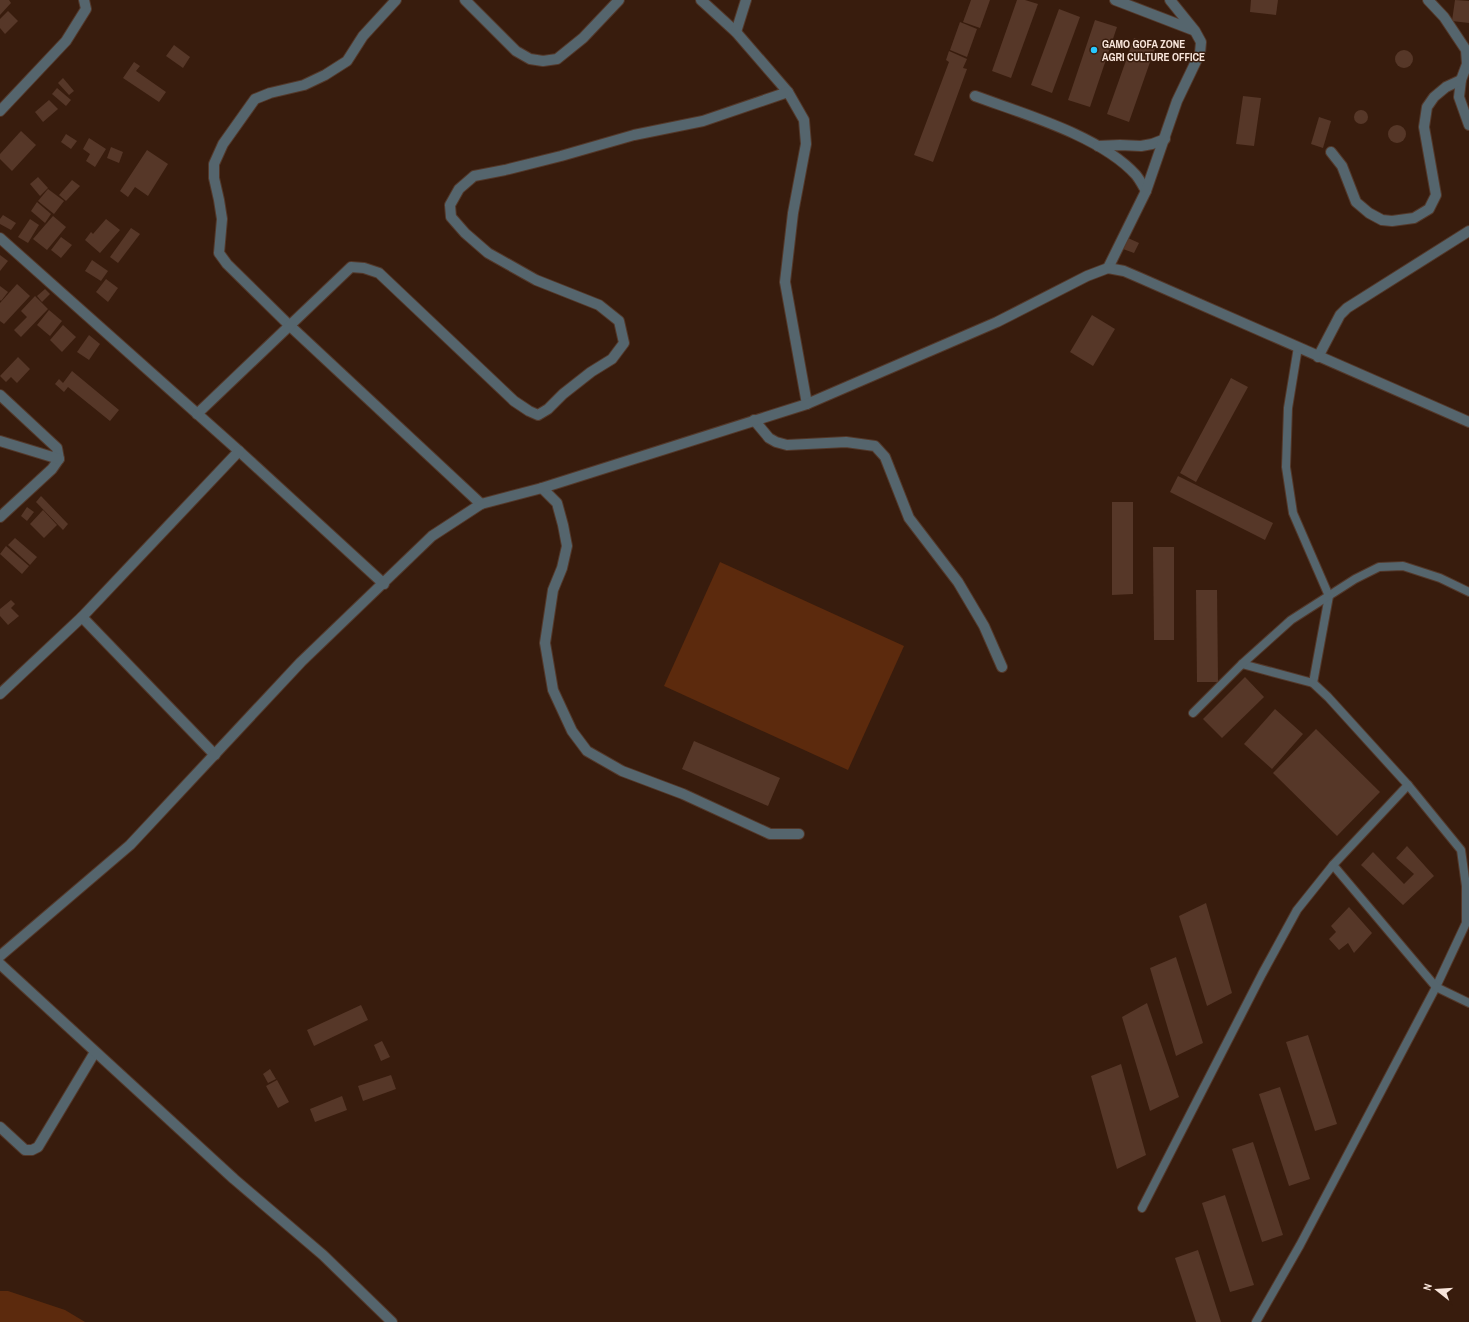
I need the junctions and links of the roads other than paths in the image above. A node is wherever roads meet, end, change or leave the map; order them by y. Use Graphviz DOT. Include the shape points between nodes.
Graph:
graph roads {
  1 [pos="84,0"];
  2 [pos="396,0"];
  3 [pos="465,0"];
  4 [pos="619,0"];
  5 [pos="700,0"];
  6 [pos="746,0"];
  7 [pos="1115,0"];
  8 [pos="1170,0"];
  9 [pos="1428,0"];
  10 [pos="1195,31"];
  11 [pos="736,32"];
  12 [pos="1461,80"];
  13 [pos="788,92"];
  14 [pos="975,96"];
  15 [pos="0,111"];
  16 [pos="1469,125"];
  17 [pos="1165,139"];
  18 [pos="1098,146"];
  19 [pos="1331,152"];
  20 [pos="1146,191"];
  21 [pos="1469,231"];
  22 [pos="0,238"];
  23 [pos="1108,268"];
  24 [pos="289,325"];
  25 [pos="1298,347"];
  26 [pos="1318,356"];
  27 [pos="0,395"];
  28 [pos="807,404"];
  29 [pos="197,414"];
  30 [pos="754,420"];
  31 [pos="1469,422"];
  32 [pos="0,441"];
  33 [pos="239,452"];
  34 [pos="59,459"];
  35 [pos="542,488"];
  36 [pos="481,504"];
  37 [pos="0,517"];
  38 [pos="384,584"];
  39 [pos="1469,592"];
  40 [pos="1329,596"];
  41 [pos="82,617"];
  42 [pos="1242,664"];
  43 [pos="1002,667"];
  44 [pos="1313,683"];
  45 [pos="0,694"];
  46 [pos="1193,713"];
  47 [pos="215,755"];
  48 [pos="1408,785"];
  49 [pos="799,834"];
  50 [pos="1333,865"];
  51 [pos="0,956"];
  52 [pos="0,964"];
  53 [pos="1436,986"];
  54 [pos="1469,1003"];
  55 [pos="94,1052"];
  56 [pos="0,1127"];
  57 [pos="1142,1208"];
  58 [pos="392,1322"];
  59 [pos="1256,1322"];
  1 -- 15 [label="street" via="86,9 66,41"];
  2 -- 24 [label="street" via="363,36 346,61 304,85 255,99 223,144 214,164 214,178 222,219 220,253 227,264"];
  3 -- 4 [label="street" via="516,51 530,59 543,61 557,58 583,38"];
  5 -- 11 [label="street"];
  6 -- 11 [label="street"];
  7 -- 10 [label="street"];
  8 -- 10 [label="street"];
  9 -- 12 [label="street" via="1444,17 1466,50 1467,64"];
  10 -- 17 [label="street" via="1201,42 1200,53 1177,101"];
  11 -- 13 [label="street"];
  12 -- 16 [label="street" via="1459,96"];
  12 -- 19 [label="street" via="1446,86 1427,107 1424,127 1436,195 1429,209 1414,218 1382,220 1369,213 1356,202 1342,166"];
  13 -- 24 [label="street" via="703,121 634,135 561,156 474,176 459,189 450,205 451,217 471,238 488,252 536,280 599,305 619,321 624,343 612,359 591,372 538,415 514,401 378,273 351,267"];
  13 -- 28 [label="street" via="804,120 806,144 793,213 785,282"];
  14 -- 18 [label="street" via="1066,130"];
  17 -- 18 [label="street" via="1140,146"];
  17 -- 20 [label="street"];
  18 -- 20 [label="street" via="1137,176"];
  20 -- 23 [label="street"];
  21 -- 26 [label="street" via="1347,308 1340,315"];
  22 -- 29 [label="street"];
  23 -- 25 [label="street" via="1138,277"];
  23 -- 28 [label="street" via="997,322"];
  24 -- 29 [label="street"];
  24 -- 36 [label="street"];
  25 -- 26 [label="street"];
  25 -- 40 [label="lane" via="1288,408 1286,467 1293,513"];
  26 -- 31 [label="street"];
  27 -- 34 [label="street" via="57,448"];
  28 -- 30 [label="street"];
  29 -- 33 [label="street"];
  30 -- 35 [label="street"];
  30 -- 43 [label="street" via="769,438 787,445 846,442 875,446 885,458 909,518 958,582 984,626"];
  32 -- 34 [label="street"];
  33 -- 38 [label="street"];
  33 -- 41 [label="street"];
  34 -- 37 [label="street" via="52,469"];
  35 -- 36 [label="street"];
  35 -- 49 [label="street" via="557,503 567,546 553,590 545,643 552,690 572,731 587,751 622,771 683,794 770,834"];
  36 -- 38 [label="street" via="432,536"];
  38 -- 47 [label="street" via="301,662"];
  39 -- 40 [label="lane" via="1440,578 1403,566 1379,567"];
  40 -- 42 [label="lane" via="1291,620"];
  40 -- 44 [label="lane"];
  41 -- 45 [label="street"];
  41 -- 47 [label="street"];
  42 -- 44 [label="lane"];
  42 -- 46 [label="lane"];
  44 -- 48 [label="lane"];
  47 -- 51 [label="street" via="130,845"];
  48 -- 50 [label="lane"];
  48 -- 53 [label="lane" via="1461,850 1466,886 1466,923"];
  50 -- 53 [label="lane"];
  50 -- 57 [label="lane" via="1297,910"];
  52 -- 55 [label="street"];
  53 -- 54 [label="lane"];
  53 -- 59 [label="lane" via="1300,1245"];
  55 -- 56 [label="street" via="38,1147 25,1150"];
  55 -- 58 [label="street" via="234,1179 323,1255"];
}
